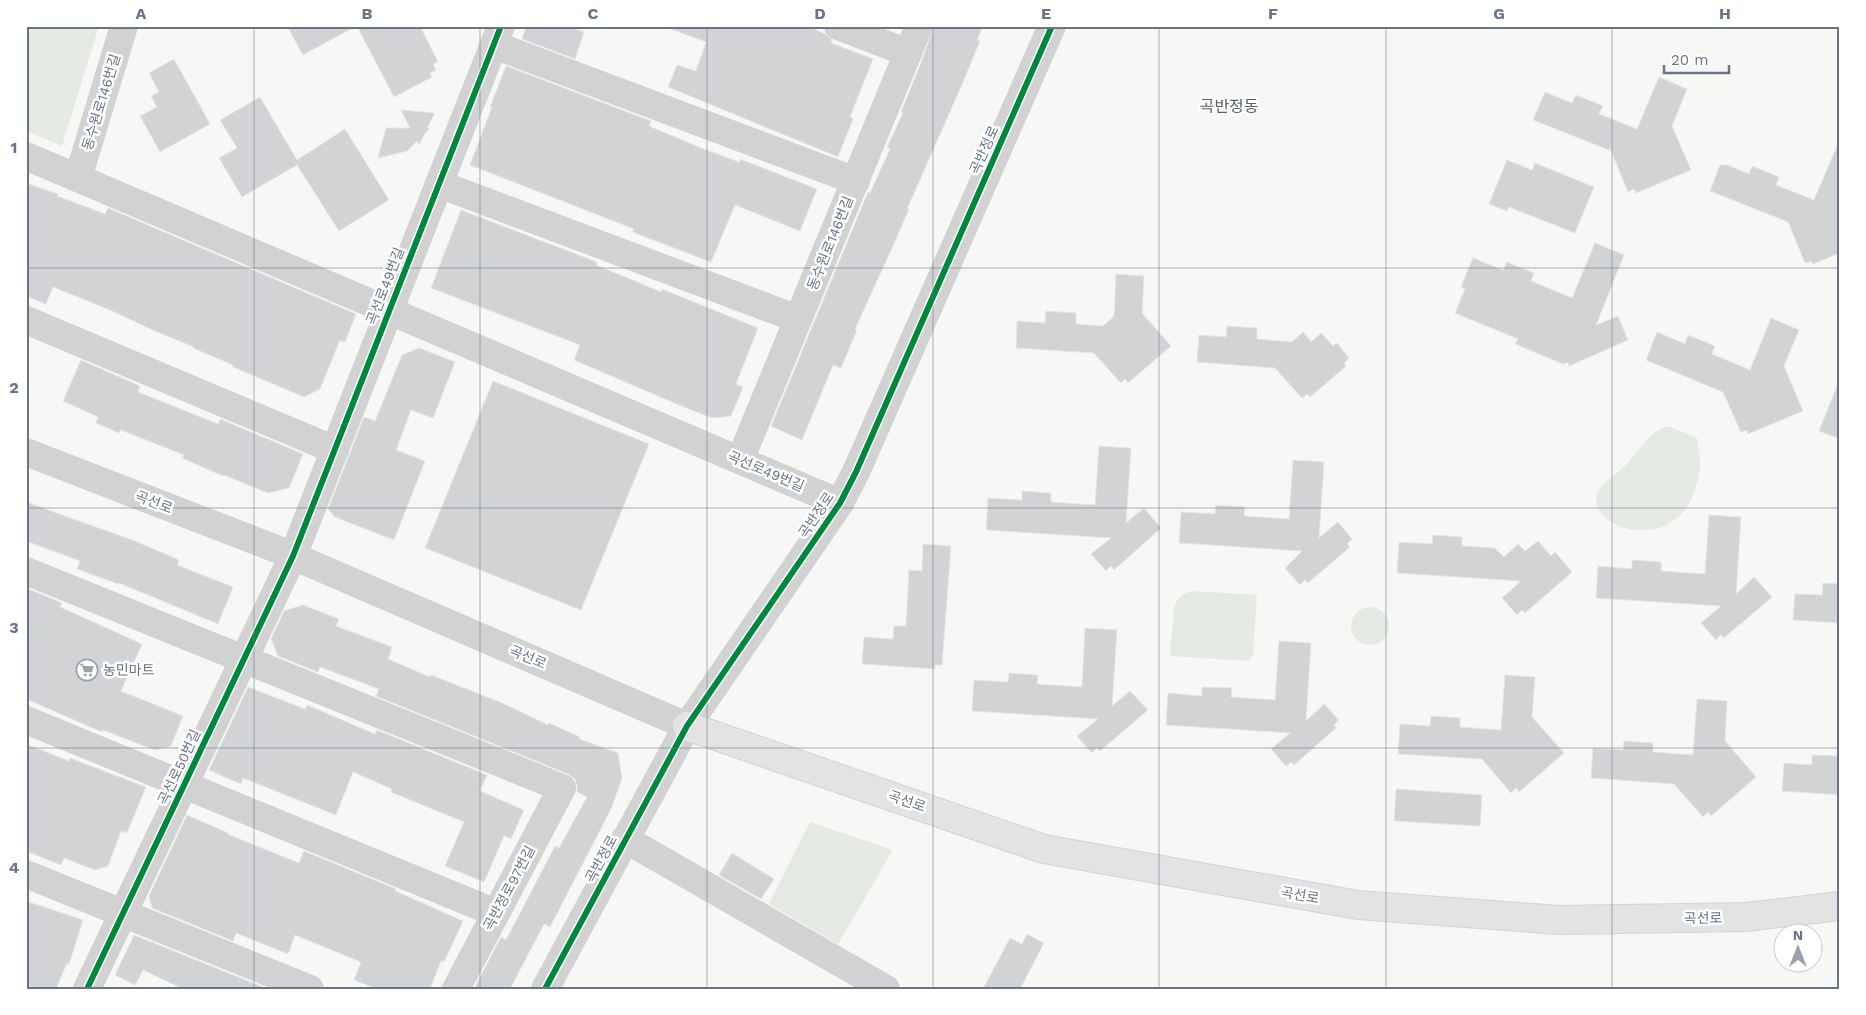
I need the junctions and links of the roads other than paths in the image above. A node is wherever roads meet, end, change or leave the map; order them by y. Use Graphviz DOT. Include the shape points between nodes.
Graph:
graph roads {
  1 [pos="124,26"];
  2 [pos="838,26"];
  3 [pos="919,26"];
  4 [pos="1052,26"];
  5 [pos="497,36"];
  6 [pos="908,53"];
  7 [pos="26,156"];
  8 [pos="78,178"];
  9 [pos="856,181"];
  10 [pos="439,184"];
  11 [pos="389,311"];
  12 [pos="798,319"];
  13 [pos="26,320"];
  14 [pos="334,450"];
  15 [pos="26,452"];
  16 [pos="740,460"];
  17 [pos="840,503"];
  18 [pos="293,556"];
  19 [pos="26,571"];
  20 [pos="244,659"];
  21 [pos="26,720"];
  22 [pos="687,726"];
  23 [pos="184,785"];
  24 [pos="626,840"];
  25 [pos="26,874"];
  26 [pos="1840,906"];
  27 [pos="124,913"];
  28 [pos="496,913"];
  29 [pos="88,989"];
  30 [pos="310,989"];
  31 [pos="456,989"];
  32 [pos="545,989"];
  33 [pos="886,989"];
  1 -- 8 [label="street, 동수원로146번길"];
  2 -- 6 [label="street"];
  3 -- 6 [label="street, 동수원로146번길"];
  4 -- 17 [label="street, 곡반정로"];
  5 -- 9 [label="street, 곡선로49번길"];
  5 -- 10 [label="street, 곡선로49번길"];
  6 -- 9 [label="street, 동수원로146번길"];
  7 -- 8 [label="street, 곡선로49번길"];
  8 -- 11 [label="street, 곡선로49번길"];
  9 -- 12 [label="street, 동수원로146번길"];
  10 -- 11 [label="street, 곡선로49번길"];
  10 -- 12 [label="street"];
  11 -- 14 [label="street, 곡선로49번길"];
  11 -- 16 [label="street, 곡선로49번길"];
  12 -- 16 [label="street, 동수원로146번길"];
  13 -- 14 [label="street"];
  14 -- 18 [label="street, 곡선로49번길"];
  15 -- 18 [label="street, 곡선로"];
  16 -- 17 [label="street, 곡선로49번길"];
  17 -- 22 [label="street, 곡반정로"];
  18 -- 20 [label="street, 곡선로50번길"];
  18 -- 22 [label="street, 곡선로"];
  19 -- 20 [label="street"];
  20 -- 23 [label="street, 곡선로50번길"];
  20 -- 28 [label="street, 곡반정로97번길" via="562,788"];
  21 -- 23 [label="street, 곡선로50번길"];
  22 -- 24 [label="street, 곡반정로"];
  22 -- 26 [label="main road, 곡선로" via="1044,849 1358,905 1558,920 1746,917"];
  23 -- 27 [label="street, 곡선로50번길"];
  23 -- 28 [label="street, 곡선로50번길"];
  24 -- 32 [label="street, 곡반정로"];
  24 -- 33 [label="street"];
  25 -- 27 [label="street"];
  27 -- 29 [label="street, 곡선로50번길"];
  27 -- 30 [label="street"];
  28 -- 31 [label="street, 곡반정로97번길"];
}
